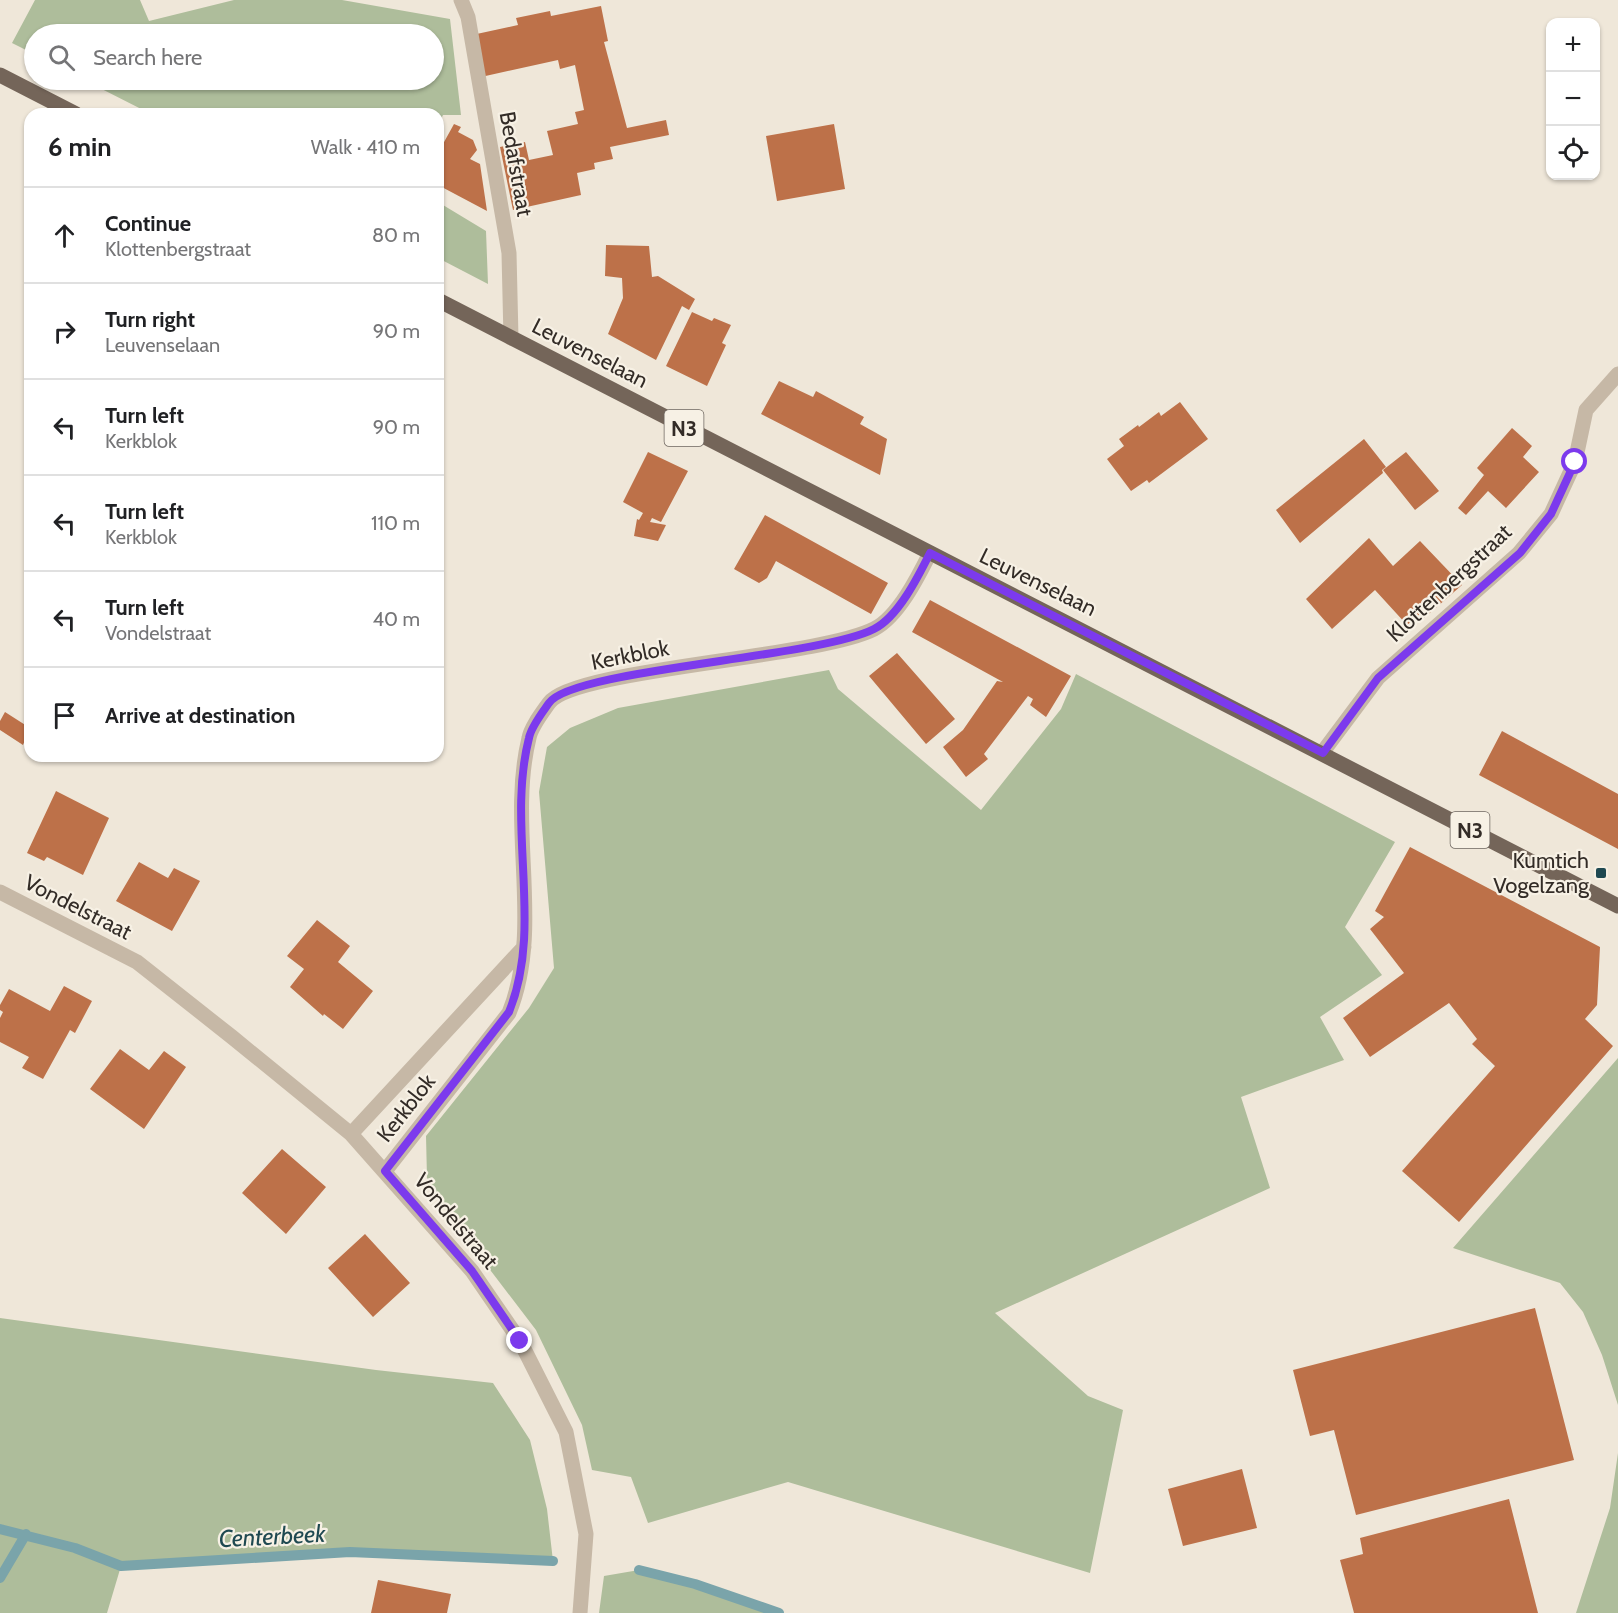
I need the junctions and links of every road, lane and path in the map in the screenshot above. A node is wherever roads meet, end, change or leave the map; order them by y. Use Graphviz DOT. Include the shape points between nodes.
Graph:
graph roads {
  1 [pos="460,0"];
  2 [pos="0,75"];
  3 [pos="24,87"];
  4 [pos="29,90"];
  5 [pos="64,108"];
  6 [pos="444,303"];
  7 [pos="510,338"];
  8 [pos="1618,374"];
  9 [pos="930,553"];
  10 [pos="1323,753"];
  11 [pos="0,892"];
  12 [pos="1618,906"];
  13 [pos="524,947"];
  14 [pos="351,1134"];
  15 [pos="385,1171"];
  16 [pos="580,1613"];
  1 -- 7 [label="street, Bedafstraat" via="468,17 509,253"];
  2 -- 3 [label="main road"];
  4 -- 5 [label="main road"];
  6 -- 7 [label="main road, Leuvenselaan / N3"];
  7 -- 9 [label="main road, Leuvenselaan / N3"];
  8 -- 10 [label="street, Klottenbergstraat" via="1586,410 1575,462 1551,514 1520,553 1378,678"];
  9 -- 10 [label="main road, Leuvenselaan / N3"];
  9 -- 13 [label="street, Kerkblok" via="901,603 875,629 823,645 596,681 551,700 529,736 522,795"];
  10 -- 12 [label="main road, Leuvenselaan / N3"];
  11 -- 14 [label="street, Vondelstraat" via="137,962"];
  13 -- 14 [label="street, Kerkblok"];
  13 -- 15 [label="street, Kerkblok" via="520,985 509,1012"];
  14 -- 15 [label="street, Vondelstraat"];
  15 -- 16 [label="street, Vondelstraat" via="472,1271 520,1341 566,1432 586,1534"];
}
